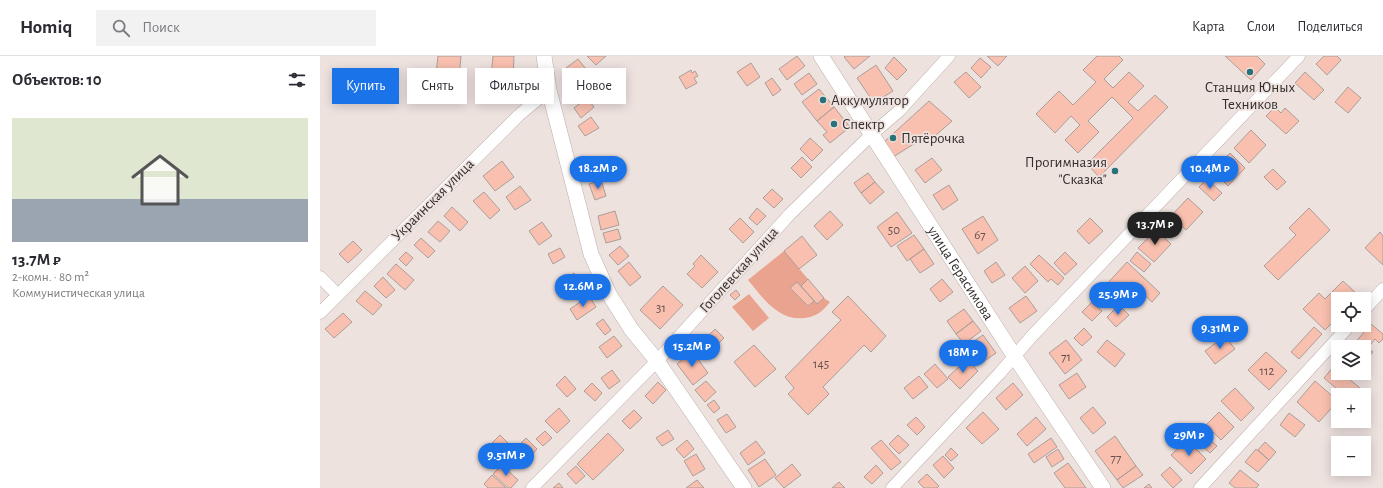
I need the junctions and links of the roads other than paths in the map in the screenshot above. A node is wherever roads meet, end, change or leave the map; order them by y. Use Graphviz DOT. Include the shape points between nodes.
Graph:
graph roads {
  1 [pos="544,56"];
  2 [pos="821,56"];
  3 [pos="949,56"];
  4 [pos="1299,56"];
  5 [pos="546,68"];
  6 [pos="532,104"];
  7 [pos="553,104"];
  8 [pos="872,134"];
  9 [pos="320,277"];
  10 [pos="1383,289"];
  11 [pos="338,295"];
  12 [pos="1371,302"];
  13 [pos="320,313"];
  14 [pos="1344,332"];
  15 [pos="1015,357"];
  16 [pos="657,361"];
  17 [pos="532,488"];
  18 [pos="744,488"];
  19 [pos="892,488"];
  20 [pos="1104,488"];
  21 [pos="1200,488"];
  1 -- 5 [label="main road"];
  2 -- 8 [label="main road, улица Герасимова"];
  3 -- 8 [label="street, Гоголевская улица" via="899,111"];
  4 -- 15 [label="street" via="1032,336"];
  6 -- 11 [label="street, Украинская улица"];
  7 -- 16 [label="main road" via="591,254 609,294 631,329"];
  8 -- 15 [label="main road, улица Герасимова"];
  8 -- 16 [label="street, Гоголевская улица" via="790,214"];
  9 -- 11 [label="street"];
  10 -- 12 [label="street"];
  11 -- 13 [label="street, Украинская улица"];
  14 -- 21 [label="street"];
  15 -- 19 [label="street"];
  15 -- 20 [label="main road, улица Герасимова"];
  16 -- 17 [label="street, Гоголевская улица"];
  16 -- 18 [label="main road"];
}
